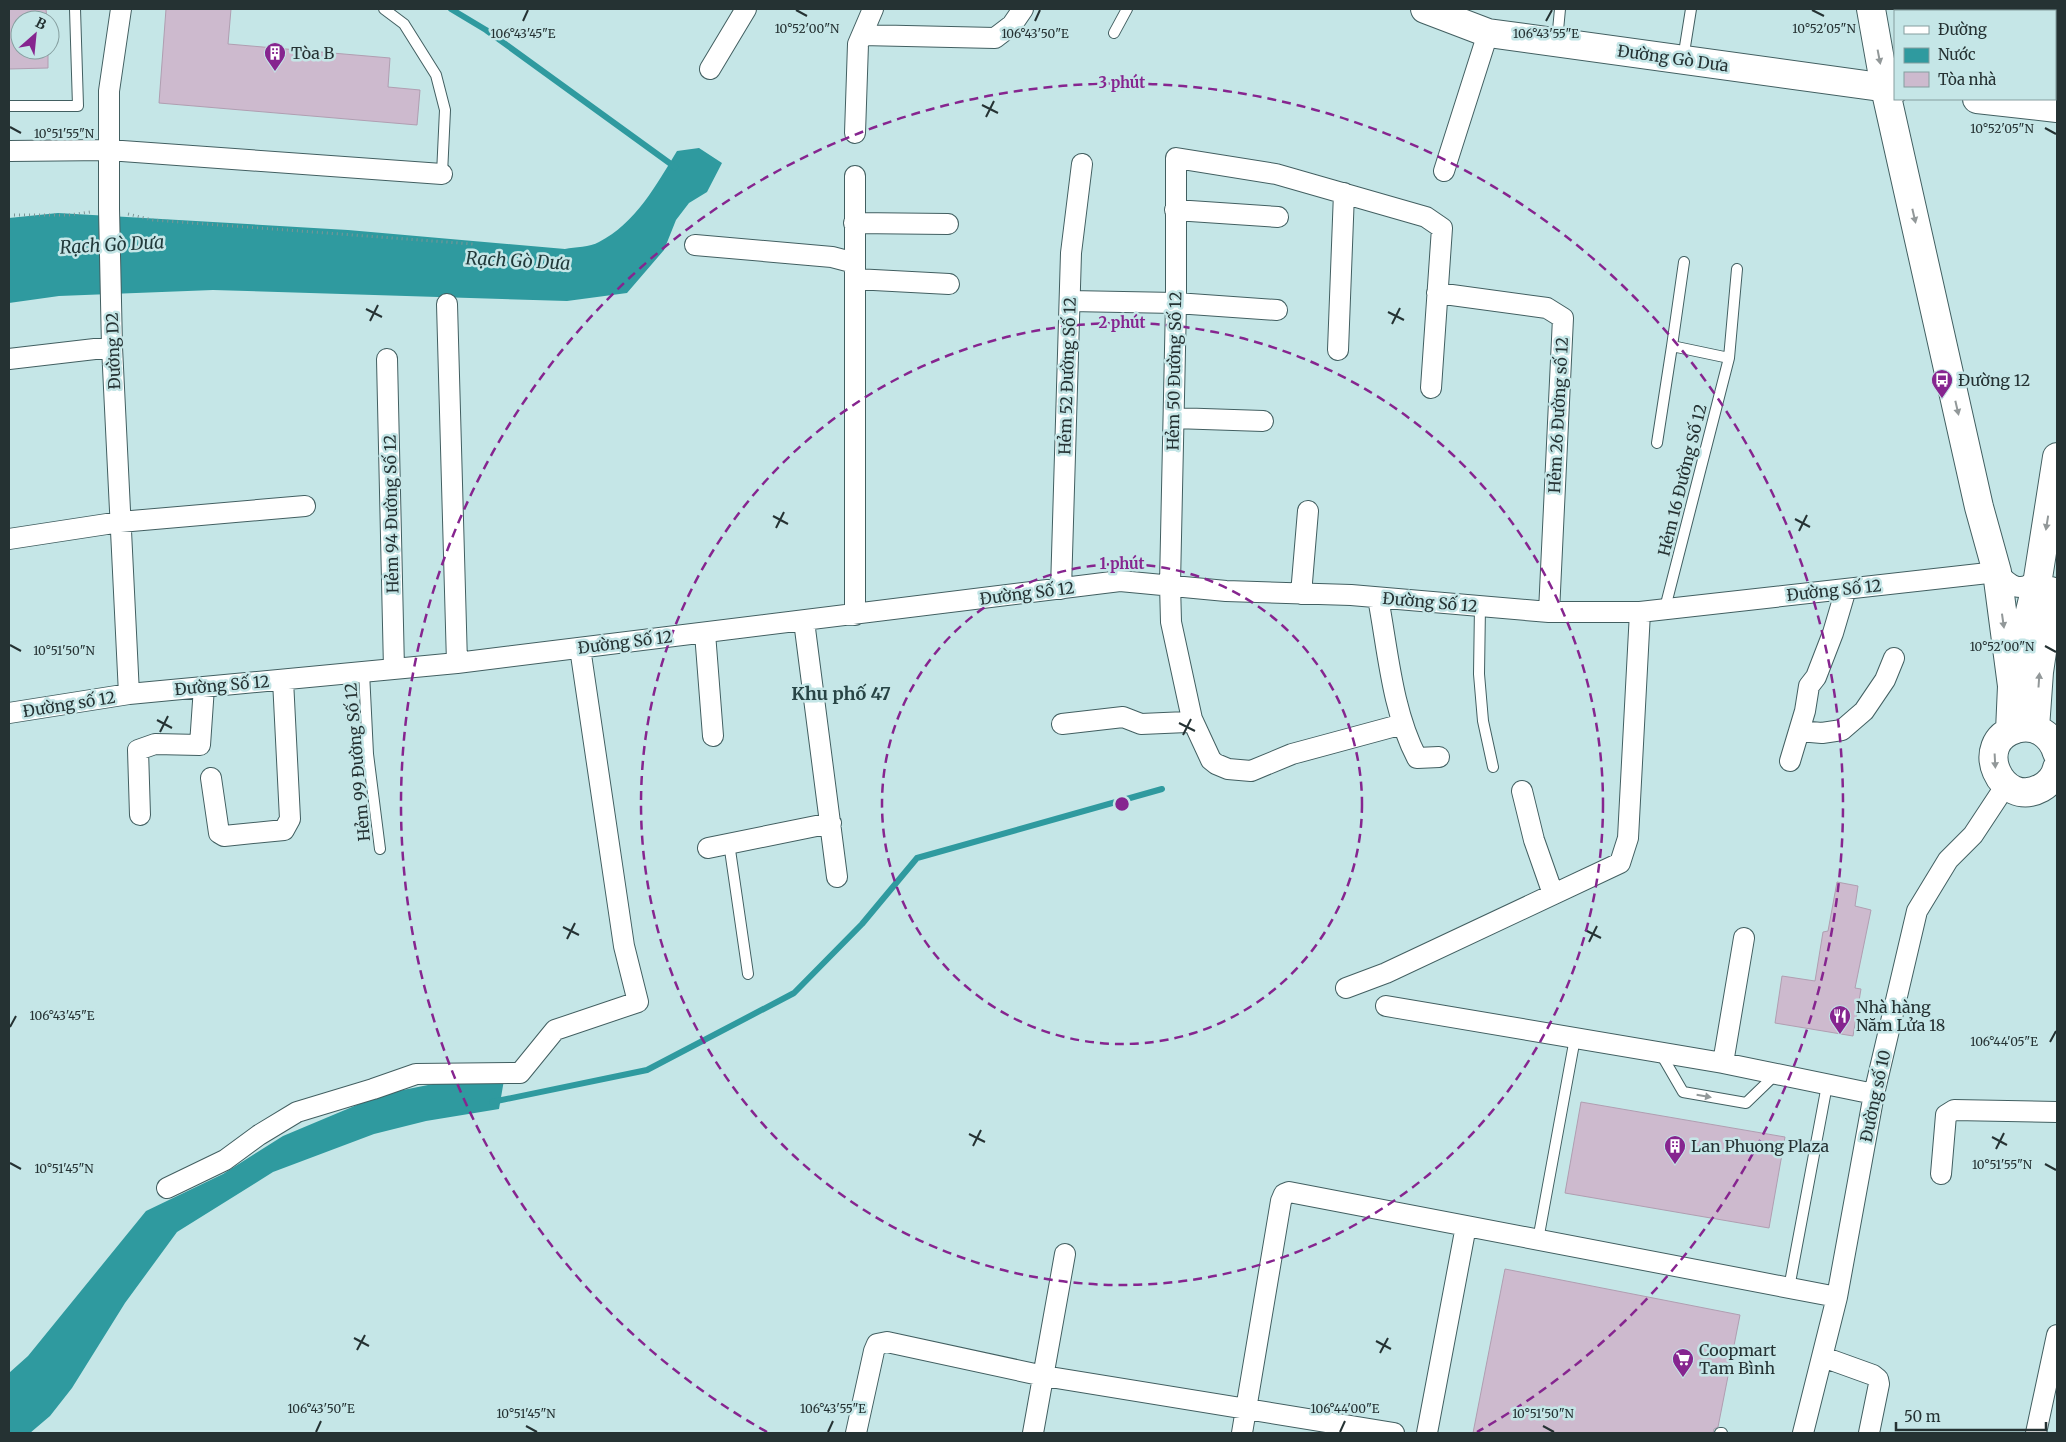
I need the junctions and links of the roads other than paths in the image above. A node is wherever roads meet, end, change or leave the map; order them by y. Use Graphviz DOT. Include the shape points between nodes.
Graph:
graph roads {
  1 [pos="75,9"];
  2 [pos="121,9"];
  3 [pos="384,9"];
  4 [pos="746,9"];
  5 [pos="873,9"];
  6 [pos="1023,9"];
  7 [pos="1127,9"];
  8 [pos="1425,9"];
  9 [pos="1560,9"];
  10 [pos="1691,9"];
  11 [pos="1871,9"];
  12 [pos="1114,33"];
  13 [pos="1488,33"];
  14 [pos="862,35"];
  15 [pos="1557,42"];
  16 [pos="1684,59"];
  17 [pos="710,69"];
  18 [pos="1890,88"];
  19 [pos="1986,100"];
  20 [pos="9,106"];
  21 [pos="2057,108"];
  22 [pos="855,132"];
  23 [pos="108,150"];
  24 [pos="9,151"];
  25 [pos="1082,164"];
  26 [pos="1444,171"];
  27 [pos="442,174"];
  28 [pos="855,176"];
  29 [pos="1344,193"];
  30 [pos="1175,210"];
  31 [pos="1278,217"];
  32 [pos="854,223"];
  33 [pos="948,224"];
  34 [pos="695,246"];
  35 [pos="1684,262"];
  36 [pos="1737,269"];
  37 [pos="855,271"];
  38 [pos="949,284"];
  39 [pos="1437,294"];
  40 [pos="1070,301"];
  41 [pos="1176,303"];
  42 [pos="447,304"];
  43 [pos="1277,310"];
  44 [pos="1672,346"];
  45 [pos="112,347"];
  46 [pos="1338,350"];
  47 [pos="9,358"];
  48 [pos="1729,358"];
  49 [pos="387,359"];
  50 [pos="1431,388"];
  51 [pos="1174,418"];
  52 [pos="1263,421"];
  53 [pos="1656,443"];
  54 [pos="2057,458"];
  55 [pos="305,506"];
  56 [pos="1308,512"];
  57 [pos="120,522"];
  58 [pos="9,539"];
  59 [pos="2057,549"];
  60 [pos="1997,572"];
  61 [pos="2038,578"];
  62 [pos="1170,584"];
  63 [pos="1061,589"];
  64 [pos="1846,589"];
  65 [pos="1301,594"];
  66 [pos="1378,598"];
  67 [pos="1480,606"];
  68 [pos="1665,608"];
  69 [pos="1549,612"];
  70 [pos="1640,612"];
  71 [pos="855,615"];
  72 [pos="804,621"];
  73 [pos="705,633"];
  74 [pos="580,648"];
  75 [pos="1894,658"];
  76 [pos="457,663"];
  77 [pos="394,669"];
  78 [pos="364,672"];
  79 [pos="283,680"];
  80 [pos="2012,686"];
  81 [pos="204,687"];
  82 [pos="129,694"];
  83 [pos="9,713"];
  84 [pos="1192,719"];
  85 [pos="1062,724"];
  86 [pos="1403,724"];
  87 [pos="2022,730"];
  88 [pos="1799,731"];
  89 [pos="712,736"];
  90 [pos="1439,757"];
  91 [pos="1790,761"];
  92 [pos="1493,767"];
  93 [pos="2056,774"];
  94 [pos="211,778"];
  95 [pos="2006,785"];
  96 [pos="1522,791"];
  97 [pos="140,815"];
  98 [pos="830,823"];
  99 [pos="729,843"];
  100 [pos="708,848"];
  101 [pos="380,849"];
  102 [pos="837,877"];
  103 [pos="1553,894"];
  104 [pos="1744,938"];
  105 [pos="748,974"];
  106 [pos="1346,988"];
  107 [pos="1386,1006"];
  108 [pos="1575,1038"];
  109 [pos="1661,1053"];
  110 [pos="1723,1063"];
  111 [pos="1776,1074"];
  112 [pos="1828,1085"];
  113 [pos="1874,1094"];
  114 [pos="2057,1112"];
  115 [pos="1942,1174"];
  116 [pos="167,1188"];
  117 [pos="1466,1226"];
  118 [pos="1538,1240"];
  119 [pos="1065,1254"];
  120 [pos="1789,1288"];
  121 [pos="1837,1297"];
  122 [pos="2057,1335"];
  123 [pos="1823,1358"];
  124 [pos="1044,1376"];
  125 [pos="1248,1410"];
  126 [pos="856,1433"];
  127 [pos="1032,1433"];
  128 [pos="1242,1433"];
  129 [pos="1394,1433"];
  130 [pos="1427,1433"];
  131 [pos="1803,1433"];
  132 [pos="1869,1433"];
  133 [pos="2036,1433"];
  1 -- 20 [label="lane" via="78,106"];
  2 -- 23 [label="street, Đường D2" via="109,91"];
  3 -- 27 [label="lane" via="404,24 436,75 445,110"];
  4 -- 17 [label="street"];
  5 -- 14 [label="street"];
  6 -- 14 [label="street" via="1012,25 996,38"];
  7 -- 12 [label="lane"];
  8 -- 13 [label="main road, Đường Gò Dưa"];
  9 -- 15 [label="lane"];
  10 -- 16 [label="lane"];
  11 -- 18 [label="main road, one-way"];
  13 -- 15 [label="main road, Đường Gò Dưa"];
  13 -- 26 [label="street"];
  14 -- 22 [label="street" via="858,44"];
  15 -- 16 [label="main road, Đường Gò Dưa"];
  16 -- 18 [label="main road, Đường Gò Dưa"];
  18 -- 60 [label="main road, one-way" via="1977,498"];
  19 -- 21 [label="main road"];
  23 -- 24 [label="street"];
  23 -- 27 [label="street"];
  23 -- 45 [label="street, Đường D2"];
  25 -- 40 [label="street, Hẻm 52 Đường Số 12" via="1071,253"];
  28 -- 32 [label="street"];
  29 -- 30 [label="street, Hẻm 50 Đường Số 12" via="1276,174 1176,158"];
  29 -- 39 [label="street" via="1426,217 1442,228"];
  29 -- 46 [label="street"];
  30 -- 31 [label="street"];
  30 -- 41 [label="street, Hẻm 50 Đường Số 12"];
  32 -- 33 [label="street"];
  32 -- 37 [label="street"];
  34 -- 37 [label="street" via="832,257"];
  35 -- 44 [label="lane, Hẻm 16 Đường Số 12"];
  36 -- 48 [label="lane, Hẻm 16 Đường Số 12"];
  37 -- 38 [label="street"];
  37 -- 71 [label="street"];
  39 -- 50 [label="street"];
  39 -- 69 [label="street, Hẻm 26 Đường số 12" via="1547,308 1563,318"];
  40 -- 41 [label="street"];
  40 -- 63 [label="street, Hẻm 52 Đường Số 12"];
  41 -- 43 [label="street"];
  41 -- 51 [label="street, Hẻm 50 Đường Số 12"];
  42 -- 76 [label="street"];
  44 -- 48 [label="lane"];
  44 -- 53 [label="lane, Hẻm 16 Đường Số 12"];
  45 -- 47 [label="street"];
  45 -- 57 [label="street, Đường D2"];
  48 -- 68 [label="lane, Hẻm 16 Đường Số 12"];
  49 -- 77 [label="street, Hẻm 94 Đường Số 12"];
  51 -- 52 [label="street"];
  51 -- 62 [label="street, Hẻm 50 Đường Số 12"];
  54 -- 61 [label="main road, one-way"];
  55 -- 57 [label="street"];
  56 -- 65 [label="street"];
  57 -- 58 [label="street"];
  57 -- 82 [label="street, Đường D2"];
  87 -- 59 [label="main road, one-way" via="2039,672"];
  60 -- 61 [label="street" via="2007,583 2020,588 2029,586"];
  60 -- 64 [label="street, Đường Số 12"];
  60 -- 80 [label="main road, one-way"];
  61 -- 80 [label="main road"];
  62 -- 63 [label="street, Đường Số 12" via="1120,581"];
  62 -- 65 [label="street, Đường Số 12" via="1226,591"];
  62 -- 84 [label="street, Hẻm 50 Đường Số 12" via="1172,622"];
  63 -- 71 [label="street, Đường Số 12"];
  64 -- 68 [label="street, Đường Số 12"];
  64 -- 88 [label="street" via="1833,633 1816,677 1809,686"];
  65 -- 66 [label="street, Đường Số 12"];
  66 -- 67 [label="street, Đường Số 12"];
  66 -- 86 [label="street"];
  67 -- 69 [label="street, Đường Số 12"];
  67 -- 92 [label="lane" via="1479,674 1483,721"];
  68 -- 70 [label="street, Đường Số 12"];
  69 -- 70 [label="street, Đường Số 12"];
  70 -- 103 [label="street" via="1628,838 1620,863"];
  71 -- 72 [label="street, Đường Số 12"];
  72 -- 73 [label="street, Đường Số 12"];
  72 -- 98 [label="street"];
  73 -- 74 [label="street, Đường Số 12"];
  73 -- 89 [label="street"];
  74 -- 76 [label="street, Đường Số 12"];
  74 -- 116 [label="street" via="624,946 638,1002 555,1030 520,1073 416,1074 297,1112 225,1160"];
  75 -- 88 [label="street" via="1885,680 1864,711 1842,730 1822,733"];
  76 -- 77 [label="street, Đường Số 12"];
  77 -- 78 [label="street, Đường Số 12"];
  78 -- 79 [label="street, Đường Số 12"];
  78 -- 101 [label="lane, Hẻm 99 Đường Số 12" via="368,754"];
  79 -- 81 [label="street, Đường Số 12"];
  79 -- 94 [label="street" via="290,819 284,830 224,836 219,833"];
  80 -- 87 [label="main road"];
  81 -- 82 [label="street, Đường Số 12"];
  81 -- 97 [label="street" via="200,745 155,744 138,750"];
  82 -- 83 [label="street, Đường số 12"];
  84 -- 85 [label="street" via="1141,724 1123,717"];
  84 -- 86 [label="street, Hẻm 50 Đường Số 12" via="1211,760 1228,769 1251,771 1292,754"];
  86 -- 90 [label="street" via="1417,758"];
  87 -- 93 [label="main road" via="2050,738"];
  87 -- 95 [label="main road, one-way" via="1998,742 1993,757 1996,773"];
  88 -- 91 [label="street"];
  93 -- 95 [label="main road" via="2037,790 2029,792"];
  95 -- 113 [label="street, Đường số 10" via="1973,835 1948,860 1917,910"];
  96 -- 103 [label="street" via="1534,840"];
  98 -- 99 [label="street"];
  98 -- 102 [label="street"];
  99 -- 100 [label="street"];
  99 -- 105 [label="lane"];
  103 -- 106 [label="street" via="1386,973"];
  104 -- 110 [label="street"];
  107 -- 108 [label="street"];
  108 -- 109 [label="street"];
  108 -- 118 [label="lane"];
  109 -- 110 [label="street"];
  109 -- 111 [label="lane, one-way" via="1683,1092 1746,1103"];
  110 -- 111 [label="street"];
  111 -- 112 [label="street"];
  112 -- 113 [label="street"];
  112 -- 120 [label="lane"];
  113 -- 121 [label="street, Đường số 10"];
  114 -- 115 [label="street" via="1954,1110 1946,1115"];
  117 -- 118 [label="street"];
  117 -- 125 [label="street" via="1289,1192 1284,1194 1280,1201"];
  117 -- 130 [label="street"];
  118 -- 120 [label="street"];
  119 -- 124 [label="street"];
  120 -- 121 [label="street"];
  121 -- 123 [label="street, Đường số 10"];
  122 -- 133 [label="street"];
  123 -- 131 [label="street, Đường số 10"];
  123 -- 132 [label="street" via="1878,1379"];
  124 -- 125 [label="street"];
  124 -- 126 [label="street" via="887,1342 878,1344"];
  124 -- 127 [label="street"];
  125 -- 128 [label="street"];
  125 -- 129 [label="street"];
}
